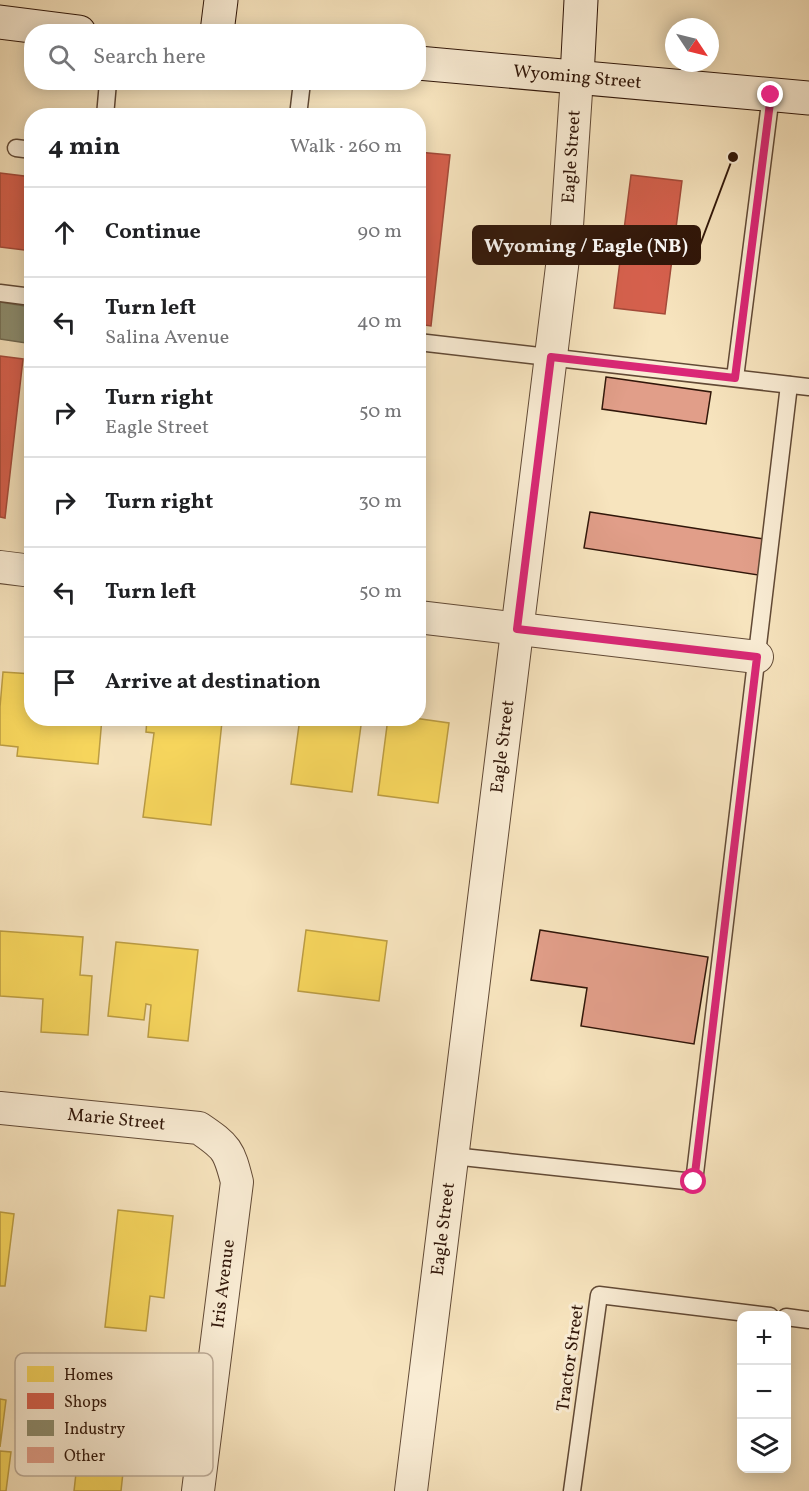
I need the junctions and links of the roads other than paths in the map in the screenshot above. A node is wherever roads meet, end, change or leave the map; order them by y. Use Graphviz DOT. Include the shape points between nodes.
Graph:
graph roads {
  1 [pos="221,0"];
  2 [pos="581,0"];
  3 [pos="0,22"];
  4 [pos="218,24"];
  5 [pos="24,25"];
  6 [pos="426,64"];
  7 [pos="577,77"];
  8 [pos="107,90"];
  9 [pos="301,90"];
  10 [pos="771,95"];
  11 [pos="809,98"];
  12 [pos="106,108"];
  13 [pos="299,108"];
  14 [pos="0,293"];
  15 [pos="24,296"];
  16 [pos="426,343"];
  17 [pos="551,357"];
  18 [pos="735,378"];
  19 [pos="789,384"];
  20 [pos="809,387"];
  21 [pos="0,567"];
  22 [pos="24,570"];
  23 [pos="426,618"];
  24 [pos="517,629"];
  25 [pos="757,657"];
  26 [pos="0,1108"];
  27 [pos="226,1149"];
  28 [pos="453,1156"];
  29 [pos="737,1312"];
  30 [pos="791,1318"];
  31 [pos="809,1320"];
  32 [pos="213,1372"];
  33 [pos="200,1476"];
  34 [pos="198,1491"];
  35 [pos="411,1491"];
  36 [pos="572,1491"];
  1 -- 4 [label="main road"];
  2 -- 7 [label="main road, Eagle Street"];
  3 -- 5 [label="main road"];
  6 -- 7 [label="main road, Wyoming Street"];
  7 -- 10 [label="main road, Wyoming Street"];
  7 -- 17 [label="street, Eagle Street" via="567,226"];
  8 -- 12 [label="lane"];
  9 -- 13 [label="lane"];
  10 -- 11 [label="main road, Wyoming Street"];
  10 -- 18 [label="lane"];
  14 -- 15 [label="lane"];
  16 -- 17 [label="lane"];
  17 -- 18 [label="lane"];
  17 -- 24 [label="street, Eagle Street"];
  18 -- 19 [label="lane"];
  19 -- 20 [label="lane"];
  19 -- 25 [label="lane"];
  21 -- 22 [label="street"];
  23 -- 24 [label="street"];
  24 -- 25 [label="street"];
  24 -- 28 [label="street, Eagle Street"];
  25 -- 28 [label="lane" via="694,1182"];
  26 -- 27 [label="street, Marie Street" via="199,1128"];
  27 -- 32 [label="street, Iris Avenue" via="237,1182"];
  28 -- 35 [label="street, Eagle Street"];
  29 -- 36 [label="lane, Tractor Street" via="599,1295"];
  30 -- 31 [label="lane"];
  33 -- 34 [label="street, Iris Avenue"];
}
